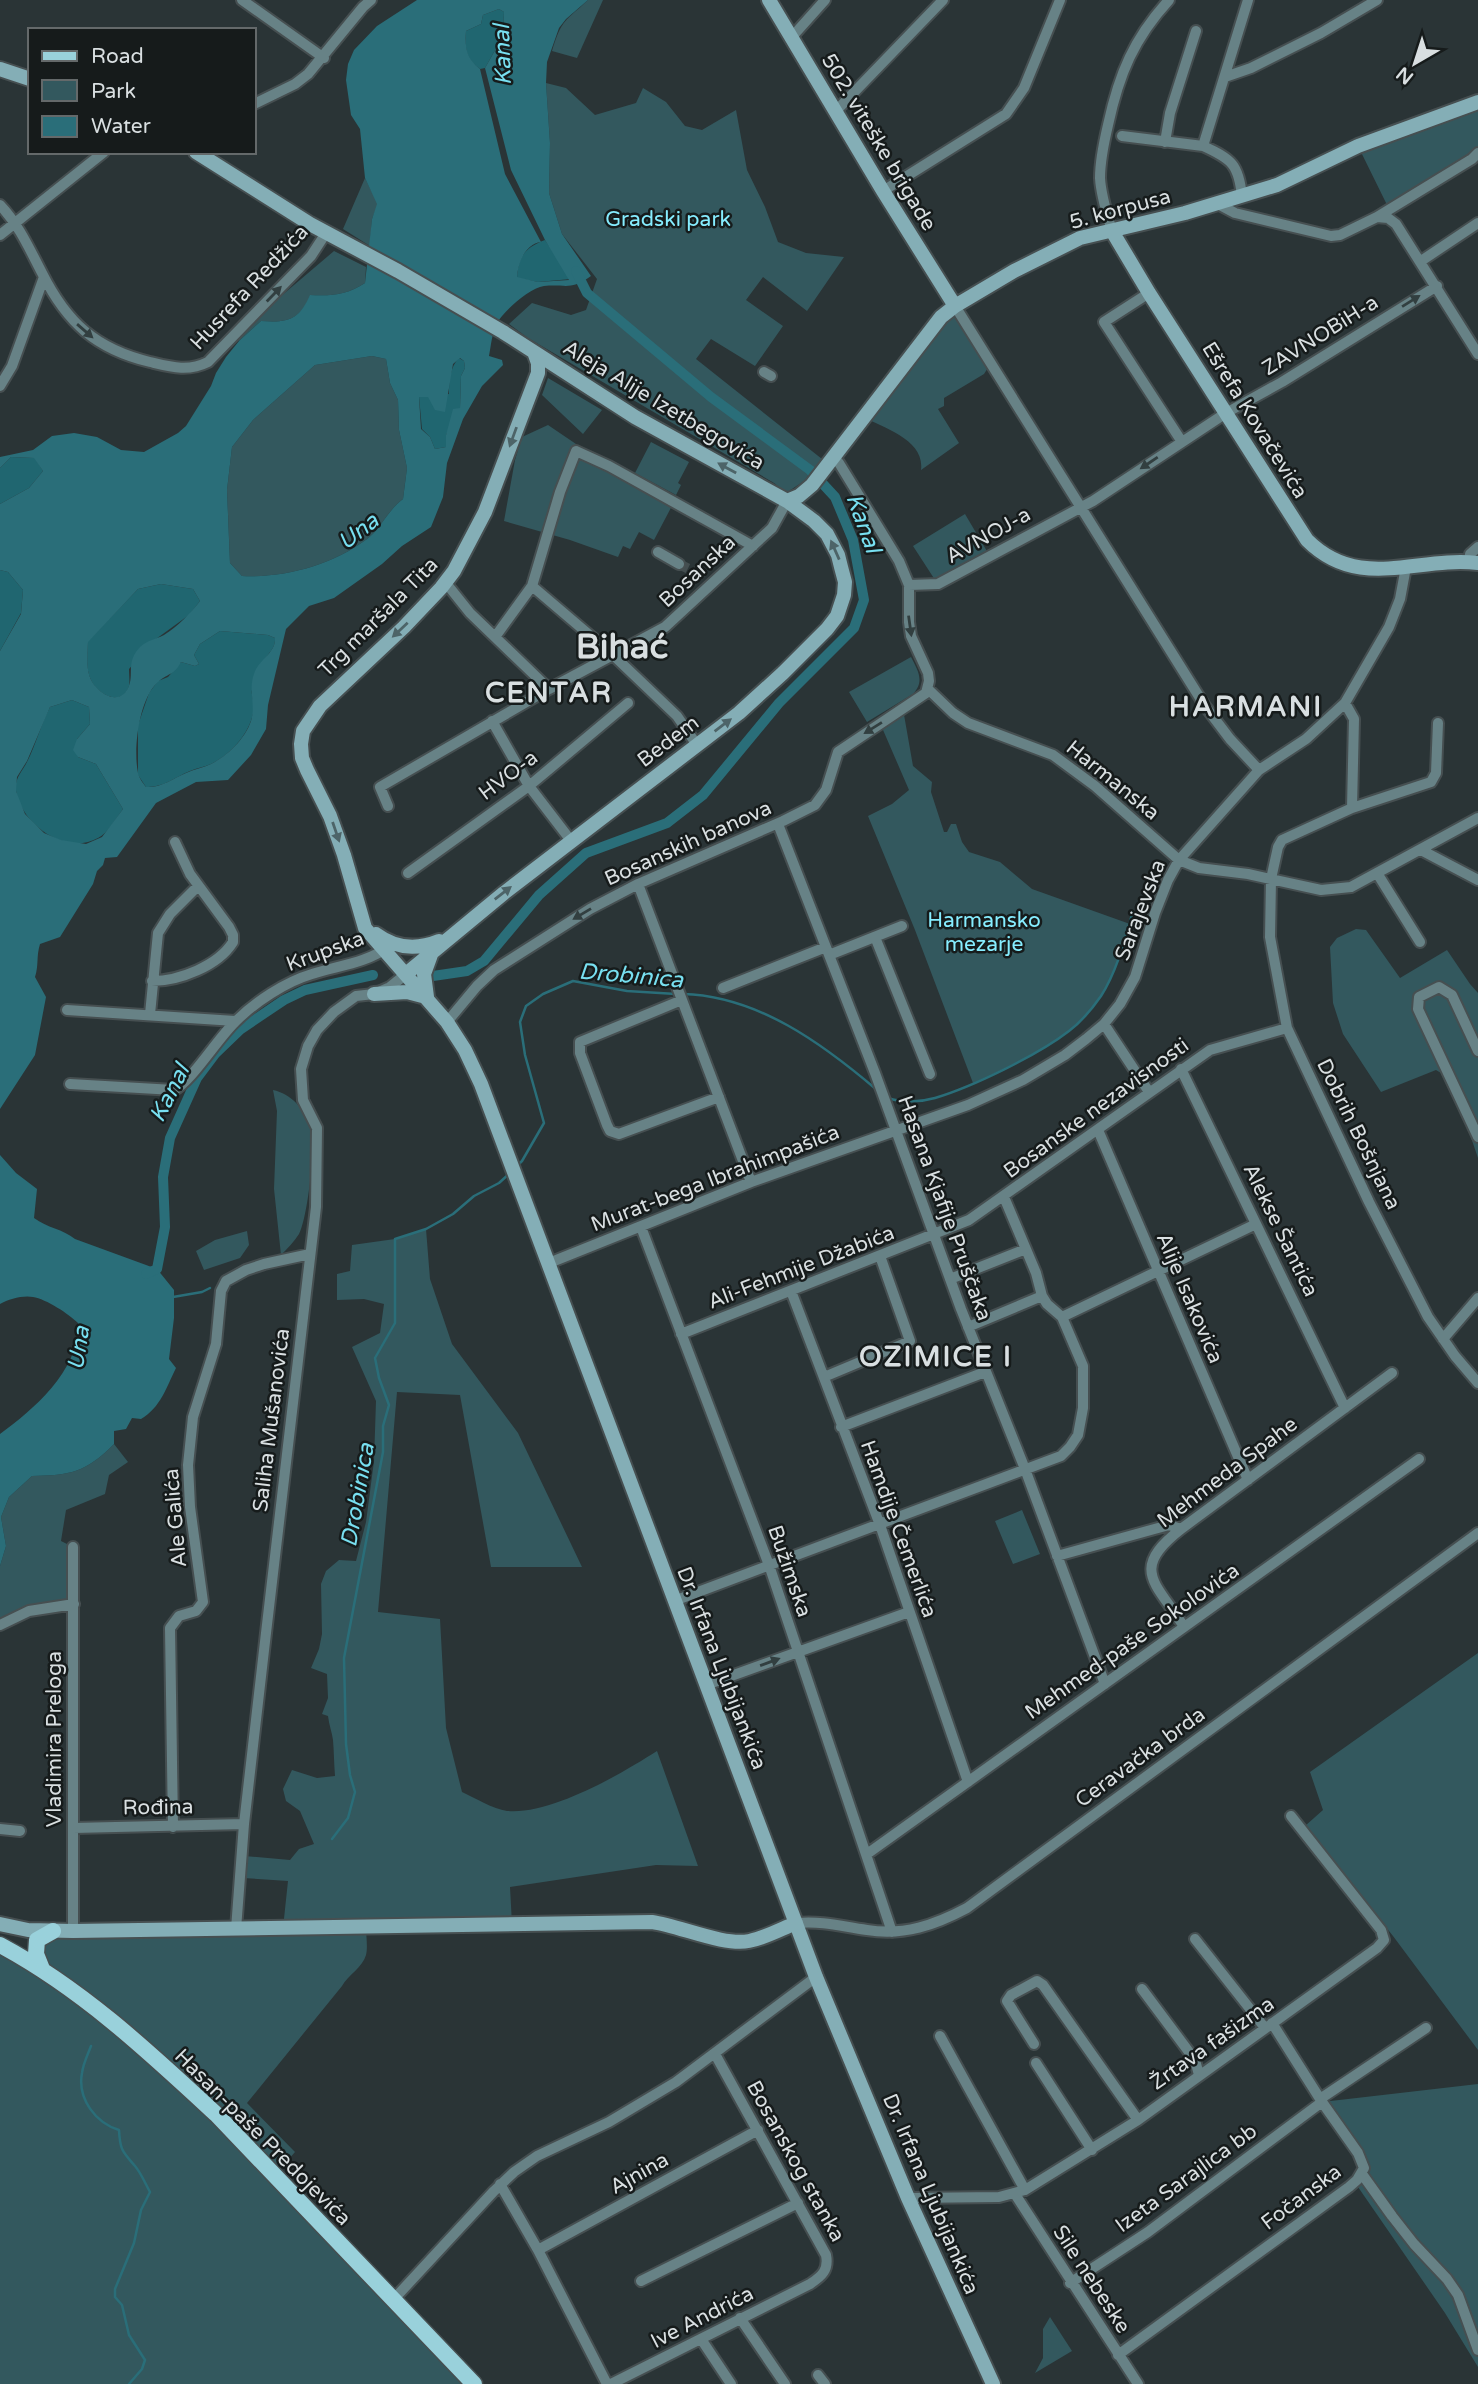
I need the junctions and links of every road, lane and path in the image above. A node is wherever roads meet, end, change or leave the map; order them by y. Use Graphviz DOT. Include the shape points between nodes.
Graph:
graph roads {
  1 [pos="242,0"];
  2 [pos="371,0"];
  3 [pos="769,0"];
  4 [pos="825,0"];
  5 [pos="943,0"];
  6 [pos="1060,0"];
  7 [pos="1169,0"];
  8 [pos="1248,0"];
  9 [pos="1377,0"];
  10 [pos="1196,31"];
  11 [pos="792,38"];
  12 [pos="324,58"];
  13 [pos="0,69"];
  14 [pos="1225,77"];
  15 [pos="28,78"];
  16 [pos="1478,102"];
  17 [pos="256,103"];
  18 [pos="835,112"];
  19 [pos="1122,136"];
  20 [pos="1165,142"];
  21 [pos="1203,146"];
  22 [pos="1478,153"];
  23 [pos="102,154"];
  24 [pos="199,154"];
  25 [pos="883,191"];
  26 [pos="1242,197"];
  27 [pos="1218,204"];
  28 [pos="0,205"];
  29 [pos="1377,217"];
  30 [pos="17,223"];
  31 [pos="1478,223"];
  32 [pos="1112,231"];
  33 [pos="326,233"];
  34 [pos="0,235"];
  35 [pos="1421,261"];
  36 [pos="44,278"];
  37 [pos="1437,285"];
  38 [pos="1149,293"];
  39 [pos="955,306"];
  40 [pos="528,348"];
  41 [pos="1478,354"];
  42 [pos="555,366"];
  43 [pos="538,373"];
  44 [pos="0,386"];
  45 [pos="1226,413"];
  46 [pos="1182,442"];
  47 [pos="830,461"];
  48 [pos="812,485"];
  49 [pos="787,501"];
  50 [pos="1082,507"];
  51 [pos="810,517"];
  52 [pos="753,546"];
  53 [pos="1478,547"];
  54 [pos="658,552"];
  55 [pos="1473,562"];
  56 [pos="679,564"];
  57 [pos="1406,567"];
  58 [pos="446,583"];
  59 [pos="909,585"];
  60 [pos="532,586"];
  61 [pos="495,637"];
  62 [pos="613,655"];
  63 [pos="549,689"];
  64 [pos="928,689"];
  65 [pos="628,703"];
  66 [pos="1345,703"];
  67 [pos="1438,723"];
  68 [pos="495,726"];
  69 [pos="696,745"];
  70 [pos="1259,770"];
  71 [pos="528,786"];
  72 [pos="388,806"];
  73 [pos="1352,808"];
  74 [pos="1478,818"];
  75 [pos="778,824"];
  76 [pos="175,842"];
  77 [pos="572,842"];
  78 [pos="1420,850"];
  79 [pos="1179,860"];
  80 [pos="408,873"];
  81 [pos="1377,873"];
  82 [pos="1271,879"];
  83 [pos="1478,880"];
  84 [pos="638,884"];
  85 [pos="198,886"];
  86 [pos="363,920"];
  87 [pos="902,926"];
  88 [pos="450,936"];
  89 [pos="875,937"];
  90 [pos="1420,942"];
  91 [pos="388,947"];
  92 [pos="434,950"];
  93 [pos="827,951"];
  94 [pos="406,974"];
  95 [pos="152,981"];
  96 [pos="723,988"];
  97 [pos="374,994"];
  98 [pos="428,998"];
  99 [pos="681,999"];
  100 [pos="67,1010"];
  101 [pos="150,1014"];
  102 [pos="235,1021"];
  103 [pos="447,1022"];
  104 [pos="1104,1024"];
  105 [pos="1287,1028"];
  106 [pos="1478,1051"];
  107 [pos="1181,1069"];
  108 [pos="930,1074"];
  109 [pos="70,1084"];
  110 [pos="1149,1092"];
  111 [pos="719,1097"];
  112 [pos="1473,1110"];
  113 [pos="896,1129"];
  114 [pos="1098,1130"];
  115 [pos="1478,1137"];
  116 [pos="751,1182"];
  117 [pos="1004,1197"];
  118 [pos="1256,1224"];
  119 [pos="641,1227"];
  120 [pos="935,1236"];
  121 [pos="1026,1249"];
  122 [pos="310,1254"];
  123 [pos="880,1256"];
  124 [pos="549,1263"];
  125 [pos="1157,1272"];
  126 [pos="950,1279"];
  127 [pos="791,1291"];
  128 [pos="1042,1296"];
  129 [pos="1478,1298"];
  130 [pos="1062,1317"];
  131 [pos="968,1326"];
  132 [pos="681,1334"];
  133 [pos="1443,1339"];
  134 [pos="985,1372"];
  135 [pos="1392,1373"];
  136 [pos="824,1377"];
  137 [pos="1478,1382"];
  138 [pos="1345,1408"];
  139 [pos="842,1427"];
  140 [pos="1419,1459"];
  141 [pos="1025,1469"];
  142 [pos="1248,1480"];
  143 [pos="880,1525"];
  144 [pos="1181,1529"];
  145 [pos="1478,1533"];
  146 [pos="73,1547"];
  147 [pos="1057,1556"];
  148 [pos="769,1565"];
  149 [pos="674,1601"];
  150 [pos="74,1604"];
  151 [pos="909,1612"];
  152 [pos="0,1625"];
  153 [pos="1184,1628"];
  154 [pos="797,1652"];
  155 [pos="1105,1684"];
  156 [pos="706,1685"];
  157 [pos="968,1782"];
  158 [pos="1291,1816"];
  159 [pos="244,1824"];
  160 [pos="173,1827"];
  161 [pos="73,1828"];
  162 [pos="0,1829"];
  163 [pos="20,1831"];
  164 [pos="867,1854"];
  165 [pos="796,1923"];
  166 [pos="0,1924"];
  167 [pos="236,1929"];
  168 [pos="28,1930"];
  169 [pos="53,1931"];
  170 [pos="73,1931"];
  171 [pos="892,1932"];
  172 [pos="1195,1939"];
  173 [pos="0,1943"];
  174 [pos="42,1969"];
  175 [pos="816,1977"];
  176 [pos="1142,1989"];
  177 [pos="1269,2026"];
  178 [pos="1426,2028"];
  179 [pos="940,2036"];
  180 [pos="1034,2044"];
  181 [pos="715,2054"];
  182 [pos="1036,2063"];
  183 [pos="1199,2075"];
  184 [pos="1321,2101"];
  185 [pos="1138,2120"];
  186 [pos="758,2130"];
  187 [pos="1092,2150"];
  188 [pos="1362,2174"];
  189 [pos="500,2184"];
  190 [pos="1020,2192"];
  191 [pos="908,2197"];
  192 [pos="798,2203"];
  193 [pos="538,2250"];
  194 [pos="641,2281"];
  195 [pos="1070,2283"];
  196 [pos="810,2284"];
  197 [pos="394,2299"];
  198 [pos="740,2318"];
  199 [pos="701,2339"];
  200 [pos="1478,2350"];
  201 [pos="1118,2355"];
  202 [pos="474,2384"];
  203 [pos="609,2384"];
  204 [pos="731,2384"];
  205 [pos="785,2384"];
  206 [pos="993,2384"];
  207 [pos="1138,2384"];
  1 -- 12 [label="street"];
  2 -- 12 [label="street"];
  3 -- 11 [label="main road, 502. viteške brigade"];
  4 -- 11 [label="street"];
  5 -- 18 [label="street"];
  6 -- 25 [label="street" via="1024,88 1006,114"];
  7 -- 32 [label="street" via="1139,36 1114,97 1100,176"];
  8 -- 14 [label="street"];
  9 -- 14 [label="street" via="1321,33"];
  10 -- 20 [label="street"];
  11 -- 18 [label="main road, 502. viteške brigade"];
  12 -- 17 [label="street" via="295,84"];
  13 -- 15 [label="main road"];
  14 -- 21 [label="street"];
  16 -- 26 [label="main road, 5. korpusa" via="1358,146"];
  18 -- 25 [label="main road, 502. viteške brigade"];
  19 -- 20 [label="street"];
  20 -- 21 [label="street"];
  21 -- 26 [label="street" via="1236,166"];
  22 -- 29 [label="street"];
  23 -- 30 [label="street"];
  24 -- 33 [label="main road, Aleja Alije Izetbegovića"];
  25 -- 39 [label="main road, 502. viteške brigade"];
  26 -- 27 [label="main road, 5. korpusa"];
  27 -- 29 [label="street" via="1235,213 1331,236"];
  27 -- 32 [label="main road, 5. korpusa"];
  28 -- 30 [label="street, Husrefa Redžića"];
  29 -- 35 [label="street" via="1396,225"];
  30 -- 34 [label="street"];
  30 -- 36 [label="street, Husrefa Redžića"];
  31 -- 35 [label="street"];
  32 -- 38 [label="main road, Ešrefa Kovačevića"];
  32 -- 39 [label="main road, 5. korpusa" via="1070,243"];
  36 -- 33 [label="street, Husrefa Redžića, one-way" via="75,323 100,344 141,359 192,368 208,362 227,344 311,256"];
  33 -- 40 [label="main road, Aleja Alije Izetbegovića"];
  35 -- 37 [label="street"];
  36 -- 44 [label="street" via="12,366"];
  37 -- 41 [label="street"];
  45 -- 37 [label="street, ZAVNOBiH-a, one-way"];
  38 -- 45 [label="main road, Ešrefa Kovačevića"];
  38 -- 46 [label="street" via="1104,322"];
  39 -- 47 [label="main road, 5. korpusa" via="921,341"];
  39 -- 50 [label="street"];
  40 -- 42 [label="main road, Aleja Alije Izetbegovića"];
  40 -- 43 [label="main road" via="538,363"];
  42 -- 43 [label="main road"];
  49 -- 42 [label="main road, Aleja Alije Izetbegovića, one-way" via="635,417"];
  43 -- 58 [label="main road, Trg maršala Tita, one-way" via="485,512"];
  45 -- 46 [label="street, ZAVNOBiH-a"];
  45 -- 57 [label="main road, Ešrefa Kovačevića" via="1316,549 1356,568"];
  46 -- 50 [label="street, ZAVNOBiH-a, one-way"];
  47 -- 48 [label="main road, 5. korpusa"];
  47 -- 59 [label="street" via="839,463"];
  48 -- 49 [label="main road, 5. korpusa"];
  48 -- 51 [label="main road"];
  49 -- 51 [label="main road, Bedem"];
  49 -- 52 [label="street, Bosanska" via="772,528"];
  50 -- 59 [label="street, AVNOJ-a" via="938,584"];
  50 -- 70 [label="street" via="1205,706"];
  69 -- 51 [label="main road, Bedem, one-way" via="783,673 837,616 845,582 838,555 827,534"];
  52 -- 60 [label="street" via="576,451"];
  52 -- 62 [label="street, Bosanska" via="665,627"];
  53 -- 55 [label="street" via="1470,554"];
  54 -- 56 [label="street"];
  55 -- 57 [label="main road, Ešrefa Kovačevića"];
  57 -- 66 [label="street, Sarajevska" via="1389,626"];
  58 -- 61 [label="street"];
  58 -- 86 [label="main road, Trg maršala Tita, one-way" via="331,695 303,731 307,771 330,816"];
  59 -- 64 [label="street, one-way" via="910,629 928,673"];
  60 -- 61 [label="street"];
  60 -- 62 [label="street"];
  61 -- 63 [label="street"];
  62 -- 63 [label="street, Bosanska"];
  62 -- 69 [label="street" via="677,716"];
  63 -- 68 [label="street, Bosanska"];
  64 -- 75 [label="street, Bosanskih banova, one-way" via="922,698 844,746 835,758 823,797"];
  64 -- 79 [label="street, Harmanska" via="968,723 1046,750 1070,766"];
  65 -- 71 [label="street, HVO-a"];
  66 -- 70 [label="street, Sarajevska" via="1306,738"];
  66 -- 73 [label="street" via="1354,719"];
  67 -- 73 [label="street, Dobrih Bošnjana" via="1436,773 1431,782"];
  68 -- 71 [label="street"];
  68 -- 72 [label="street, Bosanska" via="380,787"];
  69 -- 77 [label="main road, Bedem"];
  70 -- 79 [label="street, Sarajevska"];
  71 -- 77 [label="street"];
  71 -- 80 [label="street, HVO-a"];
  73 -- 82 [label="street, Dobrih Bošnjana" via="1282,840"];
  74 -- 78 [label="street, Harmanska"];
  75 -- 84 [label="street, Bosanskih banova"];
  75 -- 93 [label="street, Hasana Kjafije Pruščaka"];
  76 -- 85 [label="street"];
  88 -- 77 [label="main road, Bedem, one-way"];
  78 -- 81 [label="street, Harmanska"];
  78 -- 83 [label="street"];
  79 -- 82 [label="street, Harmanska" via="1199,868"];
  79 -- 104 [label="street, Sarajevska" via="1155,913 1135,977"];
  81 -- 82 [label="street, Harmanska" via="1351,887 1331,891"];
  81 -- 90 [label="street"];
  82 -- 105 [label="street, Dobrih Bošnjana" via="1270,937"];
  84 -- 99 [label="street"];
  84 -- 103 [label="street, Bosanskih banova, one-way" via="494,970"];
  85 -- 95 [label="street" via="158,933"];
  85 -- 95 [label="street" via="229,927 233,942 197,970"];
  86 -- 91 [label="main road, Dr. Irfana Ljubijankića" via="370,936"];
  87 -- 89 [label="street"];
  88 -- 91 [label="main road" via="428,945"];
  88 -- 92 [label="main road, Bedem"];
  89 -- 93 [label="street"];
  89 -- 108 [label="street"];
  91 -- 94 [label="main road, Dr. Irfana Ljubijankića"];
  91 -- 102 [label="street, Krupska" via="309,975 270,994"];
  92 -- 94 [label="main road, Bedem"];
  92 -- 98 [label="main road" via="424,974"];
  93 -- 96 [label="street"];
  93 -- 113 [label="street, Hasana Kjafije Pruščaka"];
  94 -- 97 [label="street, Saliha Mušanovića"];
  94 -- 98 [label="main road, Dr. Irfana Ljubijankića"];
  95 -- 101 [label="street"];
  97 -- 98 [label="main road" via="407,992"];
  97 -- 122 [label="street, Saliha Mušanovića" via="356,996 334,1012 317,1030 303,1058 300,1085 318,1137"];
  98 -- 103 [label="main road, Dr. Irfana Ljubijankića"];
  99 -- 111 [label="street"];
  99 -- 111 [label="street" via="580,1042 607,1125 619,1135"];
  100 -- 101 [label="street"];
  101 -- 102 [label="street"];
  102 -- 109 [label="street, Krupska" via="174,1090"];
  103 -- 124 [label="main road, Dr. Irfana Ljubijankića" via="481,1084"];
  104 -- 110 [label="street"];
  104 -- 113 [label="street, Sarajevska" via="1023,1080 968,1105"];
  105 -- 107 [label="street, Bosanske nezavisnosti" via="1210,1050"];
  105 -- 133 [label="street, Dobrih Bošnjana" via="1427,1317"];
  106 -- 112 [label="street" via="1452,995 1439,987 1419,997 1418,1009"];
  107 -- 110 [label="street, Bosanske nezavisnosti"];
  107 -- 118 [label="street, Alekse Šantića"];
  110 -- 114 [label="street, Bosanske nezavisnosti"];
  111 -- 116 [label="street"];
  112 -- 115 [label="street"];
  113 -- 116 [label="street, Murat-bega Ibrahimpašića"];
  113 -- 120 [label="street, Hasana Kjafije Pruščaka"];
  114 -- 117 [label="street, Bosanske nezavisnosti"];
  114 -- 125 [label="street, Alije Isakovića"];
  116 -- 119 [label="street, Murat-bega Ibrahimpašića"];
  117 -- 120 [label="street, Bosanske nezavisnosti"];
  117 -- 121 [label="street"];
  118 -- 125 [label="street"];
  118 -- 138 [label="street, Alekse Šantića"];
  119 -- 124 [label="street, Murat-bega Ibrahimpašića"];
  119 -- 132 [label="street, Bužimska"];
  120 -- 123 [label="street, Ali-Fehmije Džabića"];
  120 -- 126 [label="street, Hasana Kjafije Pruščaka"];
  121 -- 126 [label="street"];
  121 -- 128 [label="street"];
  122 -- 159 [label="street, Saliha Mušanovića"];
  122 -- 160 [label="street, Ale Galića" via="246,1270 226,1282 221,1291 216,1344 193,1417 188,1465 203,1602 196,1611 178,1616 170,1628"];
  123 -- 127 [label="street, Ali-Fehmije Džabića"];
  123 -- 136 [label="street" via="910,1341"];
  124 -- 149 [label="main road, Dr. Irfana Ljubijankića"];
  125 -- 130 [label="street"];
  125 -- 142 [label="street, Alije Isakovića"];
  126 -- 131 [label="street, Hasana Kjafije Pruščaka"];
  127 -- 132 [label="street, Ali-Fehmije Džabića"];
  127 -- 136 [label="street, Hamdije Čemerlića"];
  128 -- 130 [label="street"];
  128 -- 131 [label="street"];
  129 -- 133 [label="street"];
  130 -- 141 [label="street" via="1083,1366 1078,1435 1061,1456"];
  131 -- 134 [label="street, Hasana Kjafije Pruščaka"];
  132 -- 148 [label="street, Bužimska"];
  133 -- 137 [label="street, Dobrih Bošnjana"];
  134 -- 139 [label="street"];
  134 -- 141 [label="street, Hasana Kjafije Pruščaka"];
  135 -- 138 [label="street, Mehmeda Spahe"];
  136 -- 139 [label="street, Hamdije Čemerlića"];
  138 -- 142 [label="street, Mehmeda Spahe"];
  139 -- 143 [label="street, Hamdije Čemerlića"];
  140 -- 153 [label="street, Mehmed-paše Sokolovića"];
  141 -- 143 [label="street"];
  141 -- 147 [label="street, Hasana Kjafije Pruščaka"];
  142 -- 144 [label="street, Mehmeda Spahe"];
  143 -- 148 [label="street"];
  143 -- 151 [label="street, Hamdije Čemerlića"];
  144 -- 147 [label="street" via="1168,1525"];
  144 -- 153 [label="street, Mehmeda Spahe" via="1160,1547 1150,1564 1151,1576"];
  145 -- 171 [label="street, Ceravačka brda" via="967,1908 914,1930"];
  146 -- 150 [label="street, Vladimira Preloga"];
  147 -- 155 [label="street, Hasana Kjafije Pruščaka"];
  148 -- 149 [label="street"];
  148 -- 154 [label="street, Bužimska"];
  149 -- 156 [label="main road, Dr. Irfana Ljubijankića"];
  150 -- 152 [label="street" via="29,1611"];
  150 -- 161 [label="street, Vladimira Preloga"];
  151 -- 154 [label="street"];
  151 -- 157 [label="street, Hamdije Čemerlića"];
  153 -- 155 [label="street, Mehmed-paše Sokolovića"];
  156 -- 154 [label="street, one-way"];
  154 -- 164 [label="street, Bužimska"];
  155 -- 157 [label="street, Mehmed-paše Sokolovića"];
  156 -- 165 [label="main road, Dr. Irfana Ljubijankića"];
  157 -- 164 [label="street, Mehmed-paše Sokolovića"];
  158 -- 177 [label="street, Žrtava fašizma" via="1381,1930 1384,1940"];
  159 -- 160 [label="street, Rođina"];
  159 -- 167 [label="street, Saliha Mušanovića"];
  160 -- 161 [label="street, Rođina"];
  161 -- 170 [label="street, Vladimira Preloga"];
  162 -- 163 [label="street"];
  164 -- 171 [label="street, Bužimska"];
  165 -- 167 [label="main road" via="750,1941 732,1942 652,1922"];
  165 -- 171 [label="street, Ceravačka brda" via="821,1921"];
  165 -- 175 [label="main road, Dr. Irfana Ljubijankića"];
  166 -- 168 [label="main road"];
  167 -- 170 [label="main road"];
  168 -- 169 [label="main road"];
  168 -- 173 [label="main road"];
  169 -- 170 [label="main road"];
  169 -- 174 [label="main road" via="37,1940"];
  172 -- 177 [label="street, Fočanska"];
  173 -- 174 [label="main road, Hasan-paše Predojevića"];
  174 -- 197 [label="main road, Hasan-paše Predojevića" via="105,2015 217,2115"];
  175 -- 181 [label="street"];
  175 -- 191 [label="main road, Dr. Irfana Ljubijankića"];
  176 -- 183 [label="street" via="1195,2060"];
  177 -- 183 [label="street, Žrtava fašizma"];
  177 -- 184 [label="street, Fočanska"];
  178 -- 184 [label="street, Izeta Sarajlica bb"];
  179 -- 190 [label="street, Sile nebeske"];
  180 -- 185 [label="street" via="1007,2001 1037,1981"];
  181 -- 186 [label="street, Bosanskog stanka"];
  181 -- 189 [label="street" via="609,2122 537,2156"];
  182 -- 187 [label="street"];
  183 -- 185 [label="street, Žrtava fašizma"];
  184 -- 188 [label="street, Fočanska" via="1359,2152"];
  184 -- 195 [label="street, Izeta Sarajlica bb" via="1147,2232"];
  185 -- 187 [label="street, Žrtava fašizma"];
  186 -- 192 [label="street, Bosanskog stanka"];
  186 -- 193 [label="street, Ajnina"];
  187 -- 190 [label="street, Žrtava fašizma"];
  188 -- 200 [label="street" via="1458,2295"];
  188 -- 201 [label="street, Fočanska"];
  189 -- 193 [label="street"];
  189 -- 197 [label="street"];
  190 -- 191 [label="street, Žrtava fašizma" via="999,2197"];
  190 -- 195 [label="street, Sile nebeske"];
  191 -- 206 [label="main road, Dr. Irfana Ljubijankića"];
  192 -- 194 [label="street"];
  192 -- 196 [label="street, Bosanskog stanka" via="828,2263 820,2278"];
  193 -- 203 [label="street"];
  195 -- 201 [label="street, Sile nebeske"];
  196 -- 198 [label="street, Ive Andrića"];
  197 -- 202 [label="main road, Hasan-paše Predojevića"];
  198 -- 199 [label="street, Ive Andrića"];
  198 -- 205 [label="street"];
  199 -- 203 [label="street, Ive Andrića"];
  199 -- 204 [label="street"];
  201 -- 207 [label="street, Sile nebeske"];
}
